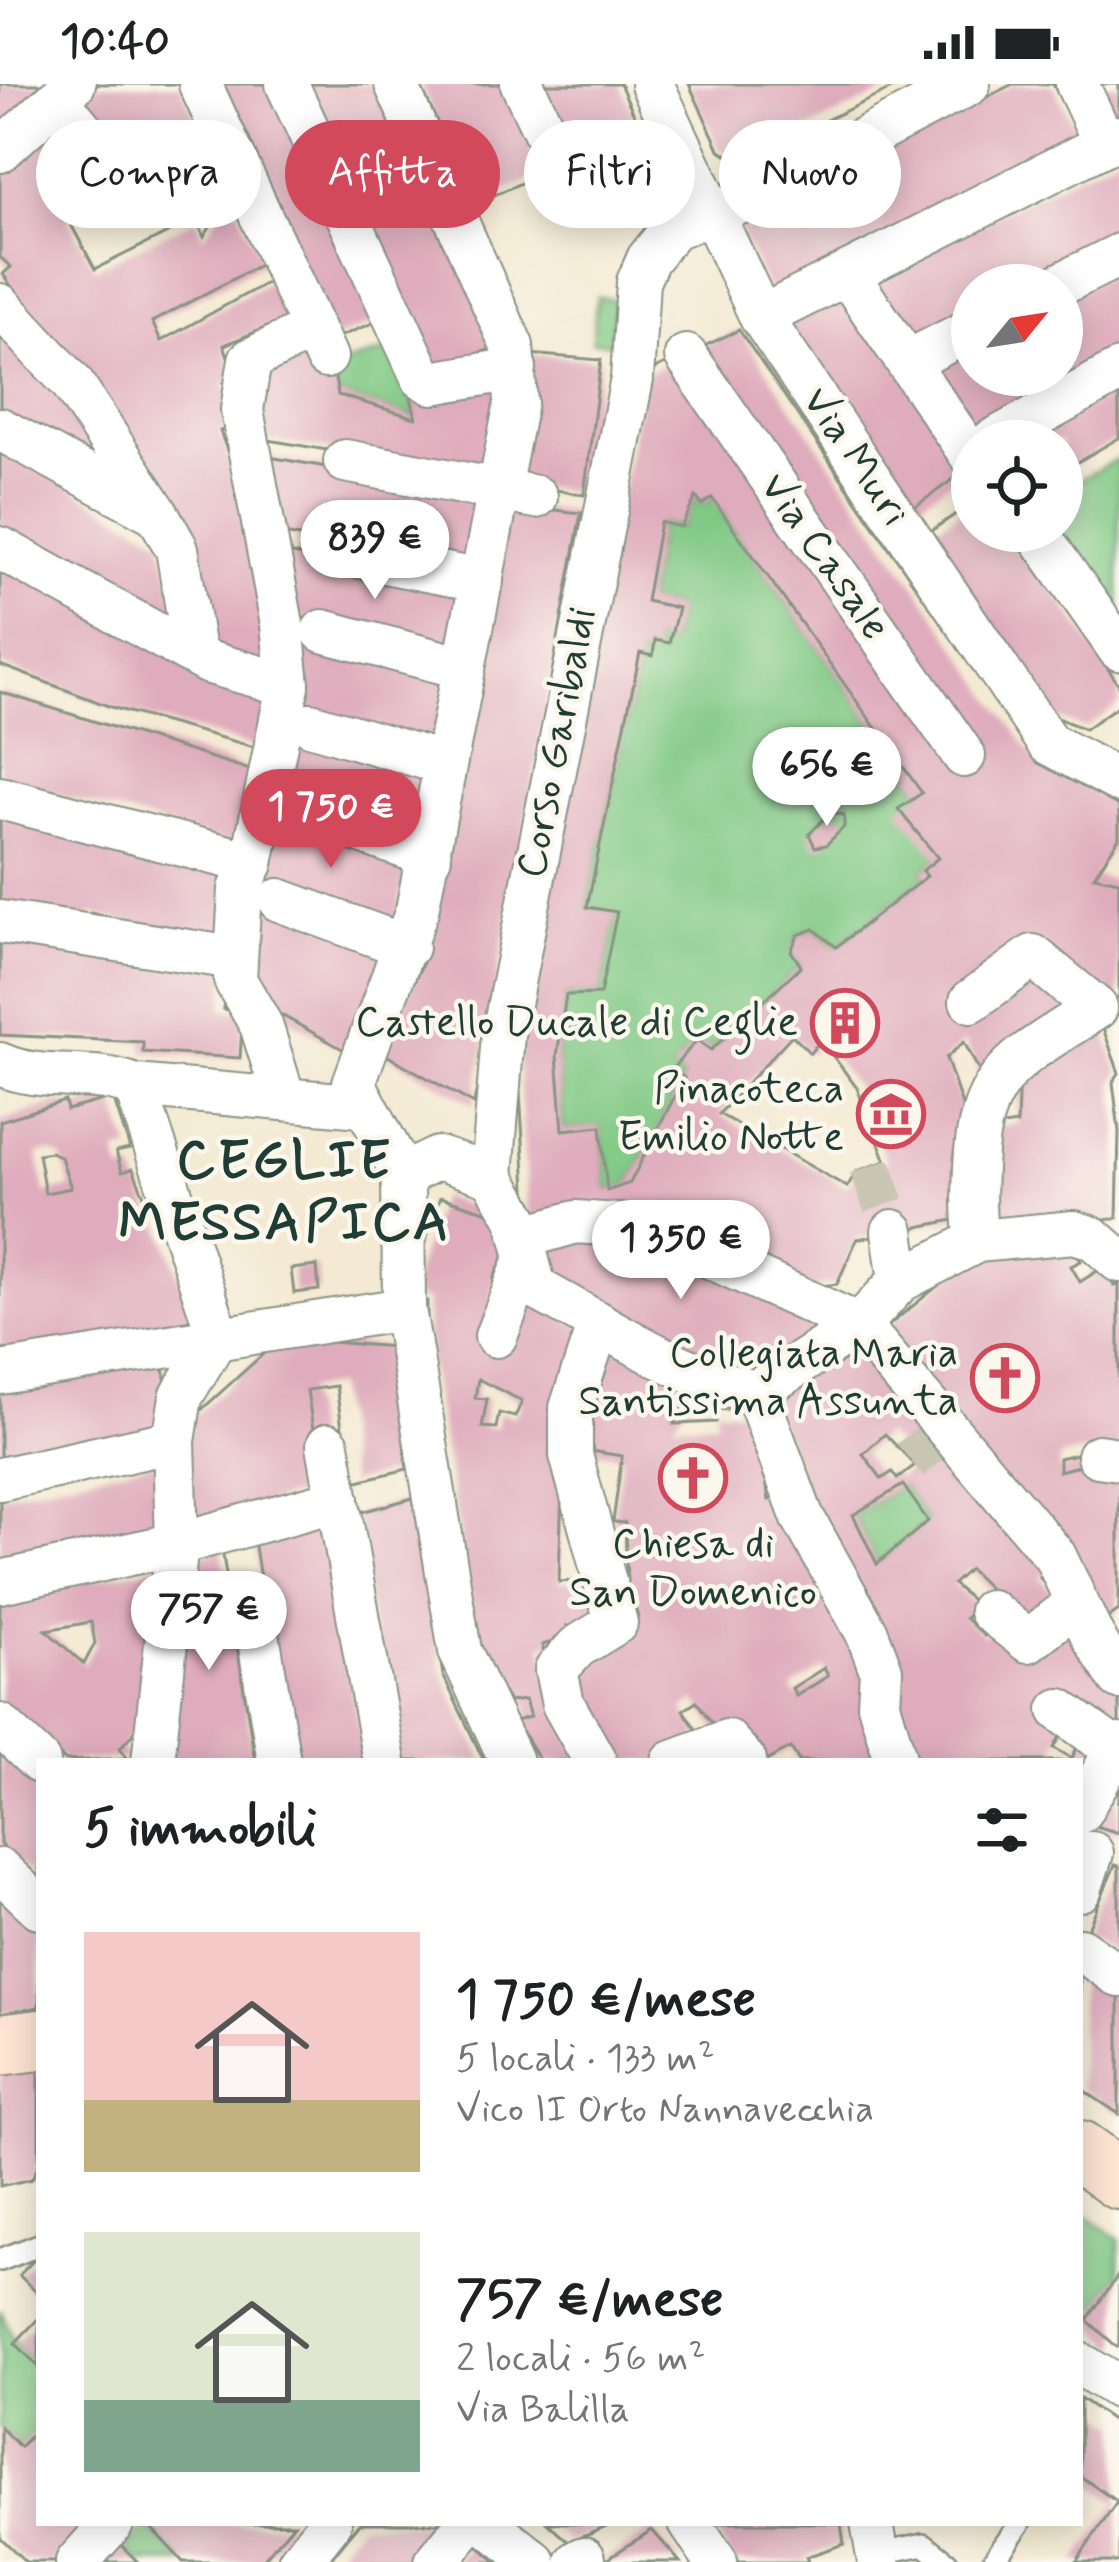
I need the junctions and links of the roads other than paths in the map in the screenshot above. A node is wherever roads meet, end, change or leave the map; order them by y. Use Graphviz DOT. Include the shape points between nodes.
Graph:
graph roads {
  1 [pos="200,84"];
  2 [pos="286,84"];
  3 [pos="396,84"];
  4 [pos="523,84"];
  5 [pos="652,84"];
  6 [pos="968,84"];
  7 [pos="1077,84"];
  8 [pos="66,91"];
  9 [pos="84,120"];
  10 [pos="540,120"];
  11 [pos="669,120"];
  12 [pos="1112,141"];
  13 [pos="0,152"];
  14 [pos="695,176"];
  15 [pos="714,215"];
  16 [pos="695,221"];
  17 [pos="673,228"];
  18 [pos="1119,255"];
  19 [pos="1083,273"];
  20 [pos="847,274"];
  21 [pos="0,305"];
  22 [pos="760,317"];
  23 [pos="951,340"];
  24 [pos="686,356"];
  25 [pos="514,357"];
  26 [pos="907,362"];
  27 [pos="1119,370"];
  28 [pos="952,420"];
  29 [pos="1031,420"];
  30 [pos="0,429"];
  31 [pos="345,461"];
  32 [pos="518,494"];
  33 [pos="158,515"];
  34 [pos="0,548"];
  35 [pos="328,551"];
  36 [pos="1051,552"];
  37 [pos="482,581"];
  38 [pos="323,631"];
  39 [pos="1119,649"];
  40 [pos="194,651"];
  41 [pos="464,668"];
  42 [pos="287,686"];
  43 [pos="310,724"];
  44 [pos="964,756"];
  45 [pos="445,764"];
  46 [pos="1119,781"];
  47 [pos="0,798"];
  48 [pos="298,810"];
  49 [pos="430,856"];
  50 [pos="253,862"];
  51 [pos="278,900"];
  52 [pos="0,922"];
  53 [pos="406,947"];
  54 [pos="234,958"];
  55 [pos="970,1000"];
  56 [pos="1107,1008"];
  57 [pos="9,1078"];
  58 [pos="135,1086"];
  59 [pos="284,1098"];
  60 [pos="362,1106"];
  61 [pos="403,1175"];
  62 [pos="492,1176"];
  63 [pos="892,1232"];
  64 [pos="977,1241"];
  65 [pos="525,1248"];
  66 [pos="1119,1261"];
  67 [pos="900,1281"];
  68 [pos="404,1309"];
  69 [pos="599,1323"];
  70 [pos="859,1325"];
  71 [pos="218,1335"];
  72 [pos="496,1336"];
  73 [pos="0,1372"];
  74 [pos="756,1392"];
  75 [pos="175,1441"];
  76 [pos="328,1445"];
  77 [pos="0,1478"];
  78 [pos="338,1500"];
  79 [pos="177,1544"];
  80 [pos="0,1582"];
  81 [pos="254,1610"];
  82 [pos="989,1611"];
  83 [pos="1096,1620"];
  84 [pos="1119,1678"];
  85 [pos="1060,1710"];
  86 [pos="0,1725"];
  87 [pos="1117,1748"];
  88 [pos="153,1758"];
  89 [pos="279,1758"];
  90 [pos="383,1758"];
  91 [pos="510,1758"];
  92 [pos="593,1758"];
  93 [pos="681,1758"];
  94 [pos="742,1758"];
  95 [pos="895,1758"];
  96 [pos="36,1759"];
  97 [pos="1083,1808"];
  98 [pos="0,1870"];
  99 [pos="36,1904"];
  100 [pos="1083,1951"];
  101 [pos="1119,1976"];
  102 [pos="36,2040"];
  103 [pos="0,2045"];
  104 [pos="1083,2153"];
  105 [pos="1119,2179"];
  106 [pos="36,2246"];
  107 [pos="0,2260"];
  108 [pos="1083,2366"];
  109 [pos="1119,2388"];
  110 [pos="109,2526"];
  111 [pos="328,2526"];
  112 [pos="466,2526"];
  113 [pos="490,2526"];
  114 [pos="692,2526"];
  115 [pos="1019,2526"];
  116 [pos="876,2546"];
  117 [pos="77,2562"];
  118 [pos="299,2562"];
  119 [pos="436,2562"];
  120 [pos="535,2562"];
  121 [pos="716,2562"];
  122 [pos="947,2562"];
  123 [pos="992,2562"];
  1 -- 42 [label="street" via="319,343 250,360 242,410"];
  2 -- 25 [label="street" via="422,377 432,383"];
  3 -- 25 [label="street"];
  4 -- 10 [label="street"];
  5 -- 11 [label="street, Via Muri"];
  6 -- 15 [label="street"];
  7 -- 12 [label="street"];
  8 -- 9 [label="street"];
  8 -- 13 [label="street"];
  12 -- 20 [label="street"];
  14 -- 15 [label="street, Via Muri"];
  15 -- 16 [label="street"];
  15 -- 22 [label="street, Via Muri"];
  17 -- 62 [label="street, Corso Garibaldi" via="638,282 632,379 503,1034"];
  18 -- 19 [label="street"];
  20 -- 22 [label="street"];
  20 -- 26 [label="street"];
  21 -- 33 [label="street" via="72,383"];
  22 -- 46 [label="street, Via Muri" via="1048,743"];
  23 -- 26 [label="street"];
  24 -- 44 [label="street, Via Casale"];
  25 -- 32 [label="street"];
  26 -- 28 [label="street"];
  27 -- 29 [label="street"];
  30 -- 33 [label="street"];
  31 -- 32 [label="street"];
  32 -- 37 [label="street"];
  33 -- 40 [label="street" via="177,549"];
  34 -- 40 [label="street" via="141,630"];
  35 -- 37 [label="street"];
  36 -- 39 [label="street"];
  37 -- 41 [label="street"];
  38 -- 41 [label="street"];
  40 -- 42 [label="street"];
  41 -- 45 [label="street"];
  42 -- 50 [label="street"];
  43 -- 45 [label="street"];
  45 -- 49 [label="street"];
  47 -- 50 [label="street"];
  48 -- 49 [label="street"];
  49 -- 53 [label="street"];
  50 -- 54 [label="street" via="240,889"];
  51 -- 53 [label="street"];
  52 -- 54 [label="street"];
  53 -- 60 [label="street" via="354,1083"];
  54 -- 59 [label="street"];
  55 -- 56 [label="street" via="1033,956"];
  56 -- 64 [label="street" via="1027,1054 983,1101"];
  57 -- 58 [label="street" via="111,1076"];
  58 -- 59 [label="street"];
  58 -- 71 [label="street"];
  59 -- 60 [label="street"];
  60 -- 61 [label="street"];
  61 -- 62 [label="street" via="438,1158"];
  61 -- 68 [label="street"];
  62 -- 65 [label="street"];
  63 -- 67 [label="street"];
  64 -- 66 [label="street" via="1074,1232"];
  64 -- 67 [label="street"];
  65 -- 69 [label="street" via="536,1288"];
  65 -- 70 [label="street" via="576,1222 644,1227"];
  65 -- 72 [label="street"];
  67 -- 70 [label="street"];
  68 -- 71 [label="street"];
  68 -- 91 [label="street" via="460,1652"];
  69 -- 74 [label="street"];
  69 -- 92 [label="street" via="571,1408 571,1455 616,1623 556,1670 563,1704"];
  70 -- 74 [label="street"];
  70 -- 83 [label="street" via="1055,1556"];
  71 -- 73 [label="street"];
  71 -- 75 [label="street" via="182,1397"];
  74 -- 95 [label="street" via="802,1516 867,1633"];
  75 -- 77 [label="street"];
  75 -- 79 [label="street"];
  76 -- 78 [label="street"];
  78 -- 79 [label="street"];
  78 -- 90 [label="street"];
  79 -- 80 [label="street"];
  79 -- 88 [label="street"];
  81 -- 89 [label="street"];
  82 -- 83 [label="street" via="1028,1641"];
  83 -- 84 [label="street"];
  85 -- 87 [label="street"];
  86 -- 96 [label="street"];
  87 -- 97 [label="street"];
  93 -- 94 [label="street" via="728,1741"];
  98 -- 99 [label="street"];
  100 -- 101 [label="street"];
  102 -- 103 [label="street"];
  104 -- 105 [label="street"];
  106 -- 107 [label="lane"];
  108 -- 109 [label="street"];
  110 -- 117 [label="street"];
  111 -- 118 [label="street"];
  112 -- 119 [label="street"];
  113 -- 120 [label="street"];
  114 -- 121 [label="street"];
  115 -- 123 [label="lane"];
  116 -- 122 [label="lane" via="924,2544"];
}
